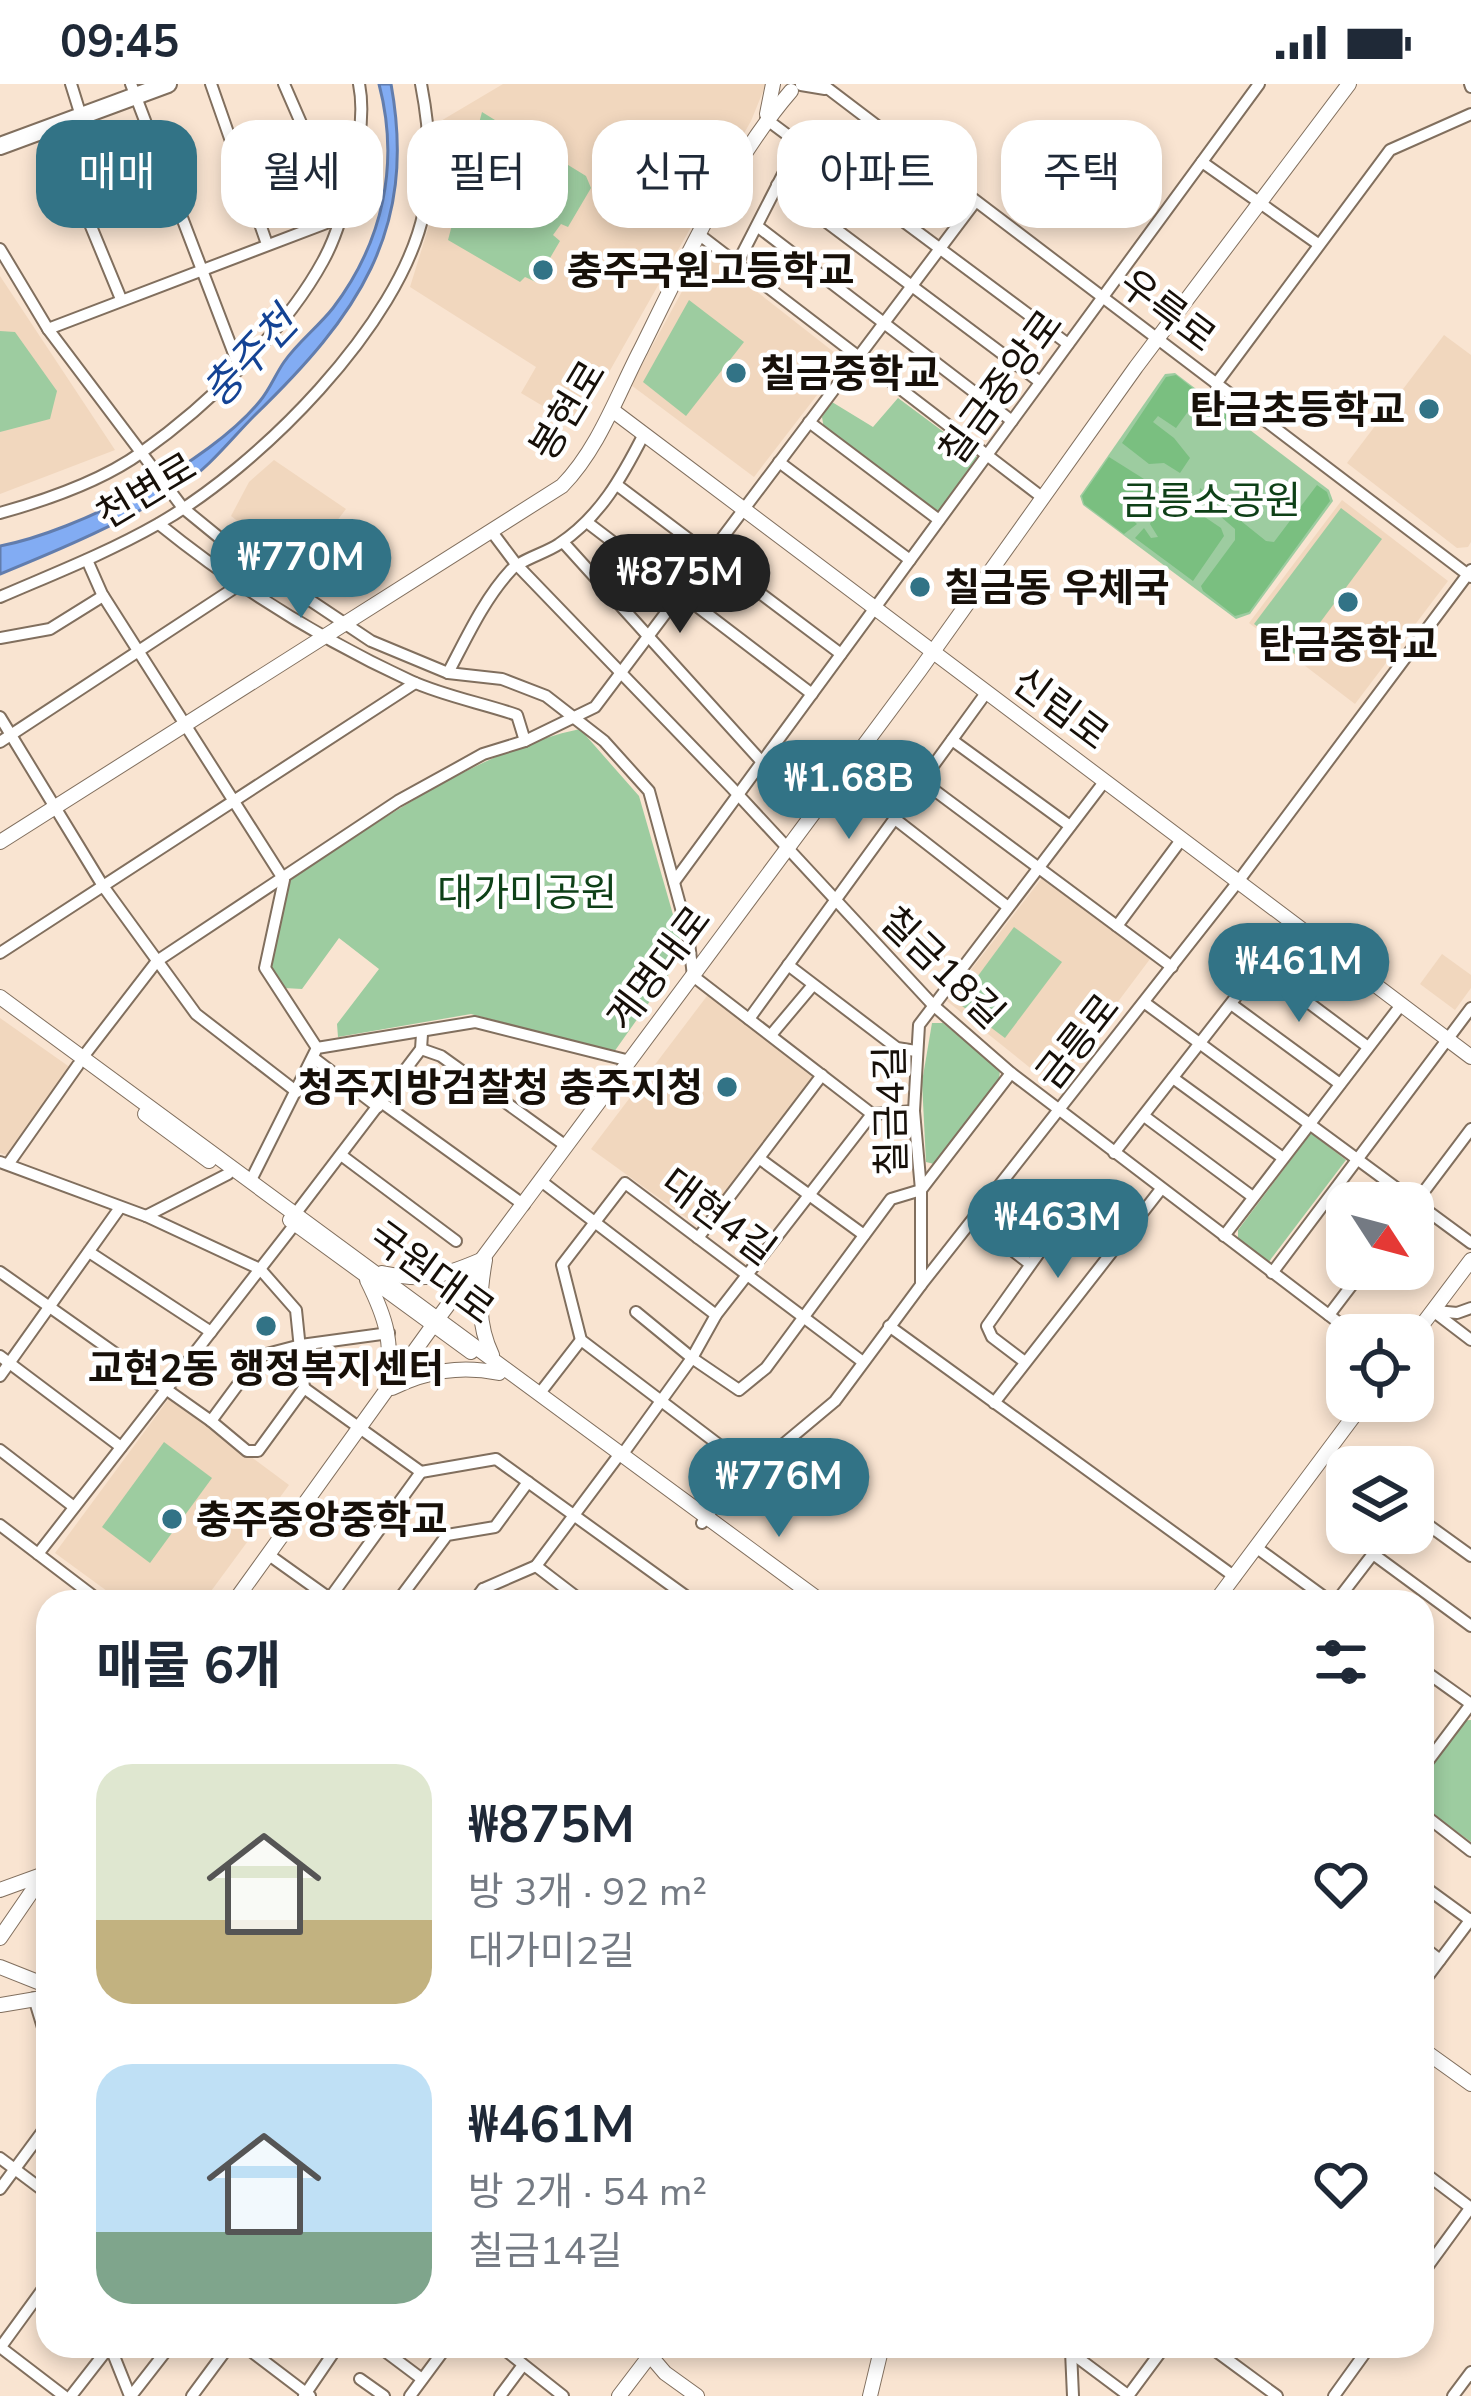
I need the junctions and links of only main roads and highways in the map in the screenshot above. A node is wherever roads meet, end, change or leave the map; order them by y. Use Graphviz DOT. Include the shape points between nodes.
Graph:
graph roads {
  1 [pos="169,84"];
  2 [pos="133,90"];
  3 [pos="0,146"];
  1 -- 2 [label="main road"];
  2 -- 3 [label="main road"];
}
